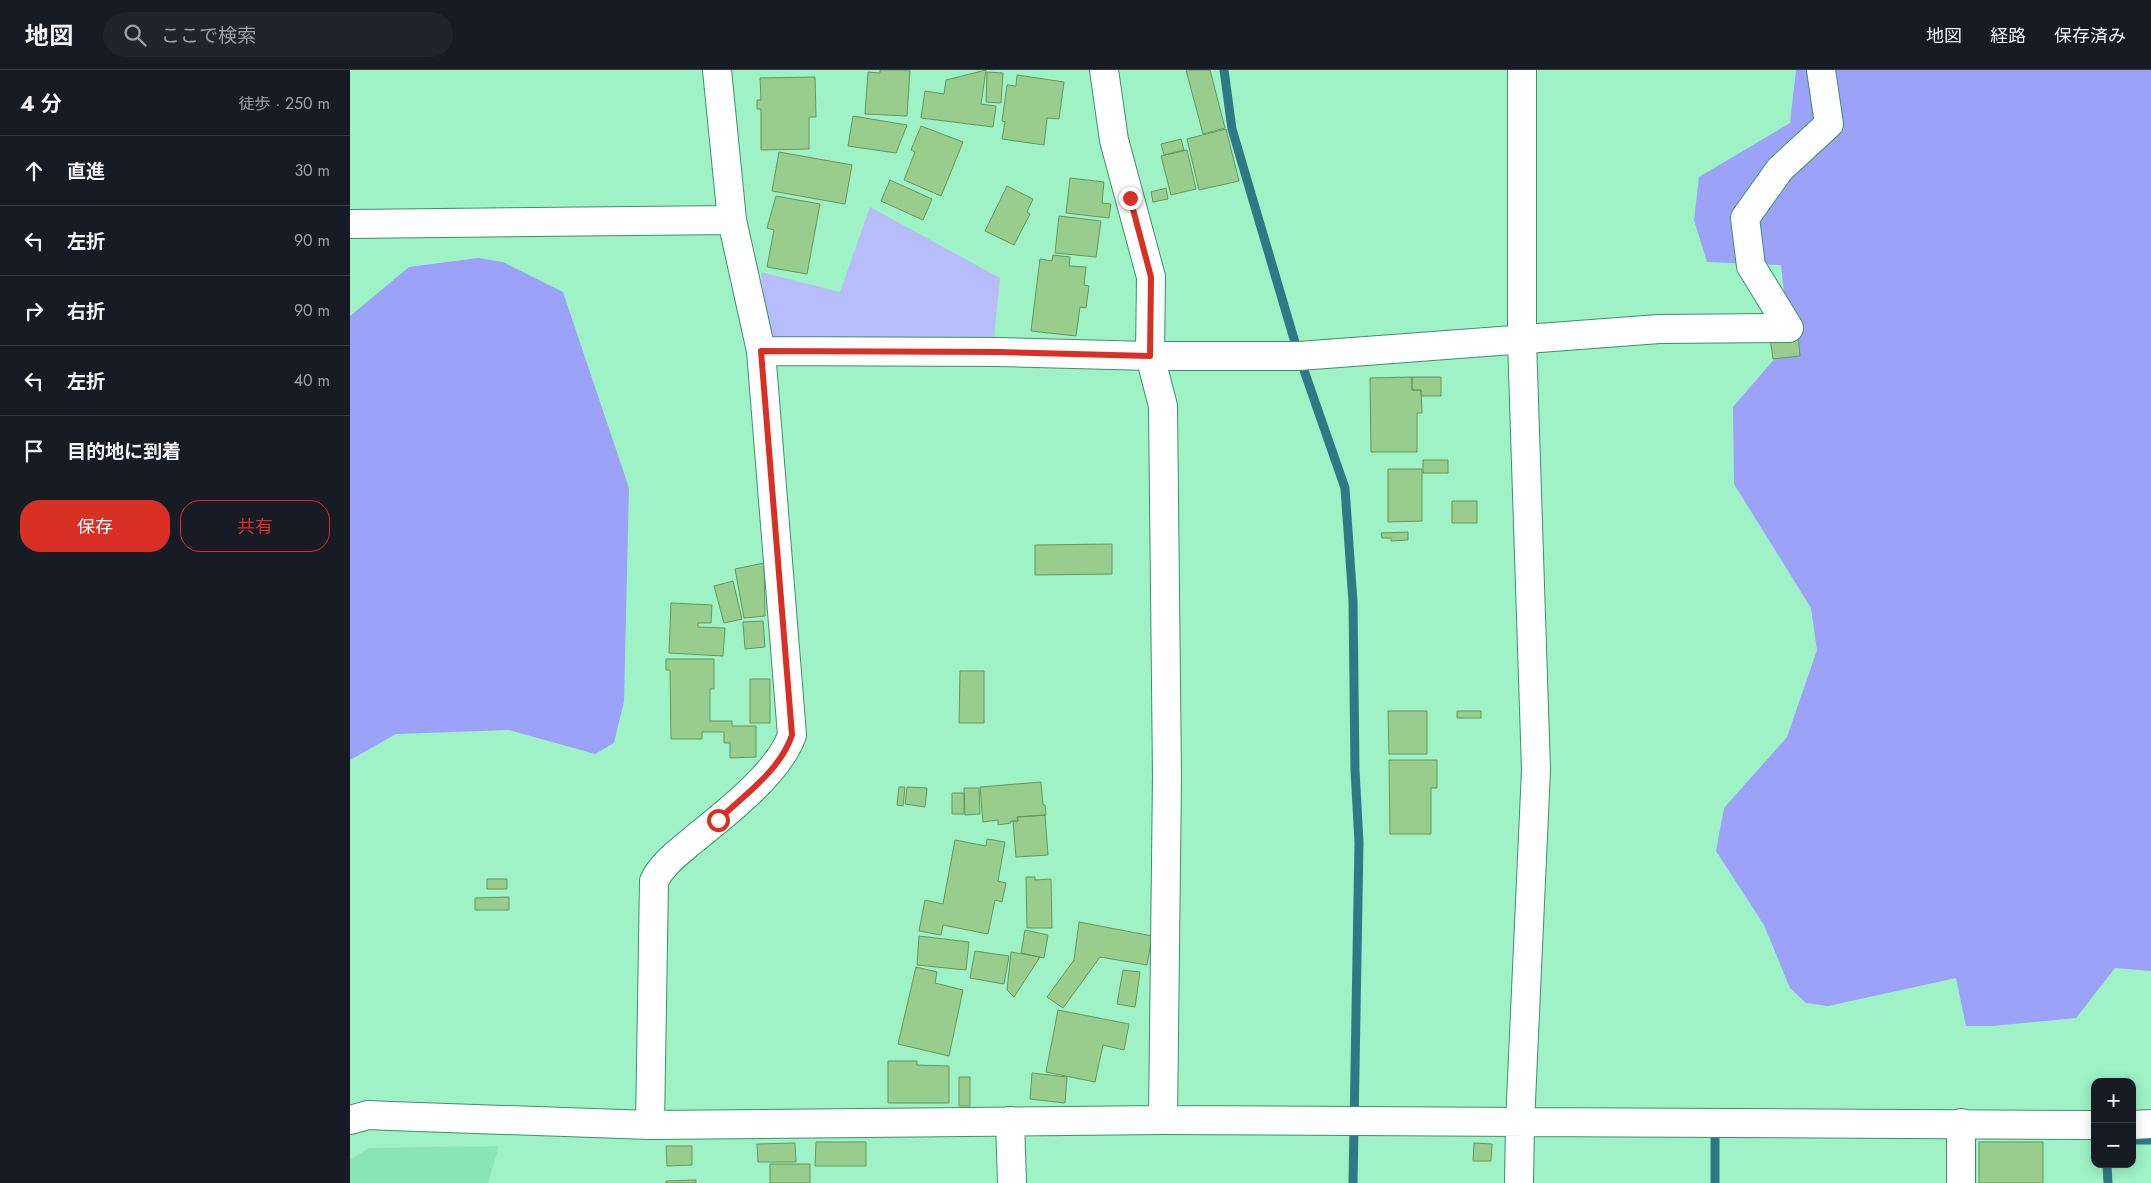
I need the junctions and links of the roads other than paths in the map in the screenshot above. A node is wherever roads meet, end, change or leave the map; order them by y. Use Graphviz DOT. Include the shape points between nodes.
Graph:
graph roads {
  1 [pos="717,70"];
  2 [pos="1104,70"];
  3 [pos="1522,70"];
  4 [pos="1821,70"];
  5 [pos="732,220"];
  6 [pos="350,224"];
  7 [pos="1522,340"];
  8 [pos="761,351"];
  9 [pos="1150,356"];
  10 [pos="350,1120"];
  11 [pos="1163,1120"];
  12 [pos="1010,1121"];
  13 [pos="1520,1123"];
  14 [pos="1961,1123"];
  15 [pos="2151,1124"];
  16 [pos="650,1125"];
  17 [pos="2091,1125"];
  18 [pos="2136,1125"];
  19 [pos="1012,1183"];
  20 [pos="1519,1183"];
  21 [pos="1961,1183"];
  1 -- 5 [label="street"];
  2 -- 9 [label="street" via="1114,140 1151,277"];
  3 -- 7 [label="street"];
  4 -- 7 [label="street" via="1829,124 1780,170 1745,218 1751,266 1790,328 1659,329"];
  5 -- 6 [label="street"];
  5 -- 8 [label="street"];
  7 -- 9 [label="street" via="1299,356"];
  7 -- 13 [label="street" via="1536,770"];
  8 -- 9 [label="street"];
  8 -- 16 [label="street" via="792,735 788,748 769,772 670,860 654,881"];
  9 -- 11 [label="street" via="1163,406 1167,776"];
  10 -- 16 [label="street" via="391,1116"];
  11 -- 12 [label="street"];
  11 -- 13 [label="street"];
  12 -- 16 [label="street"];
  12 -- 19 [label="street"];
  13 -- 14 [label="street"];
  13 -- 20 [label="street"];
  14 -- 17 [label="street"];
  14 -- 21 [label="street"];
  15 -- 18 [label="street"];
}
